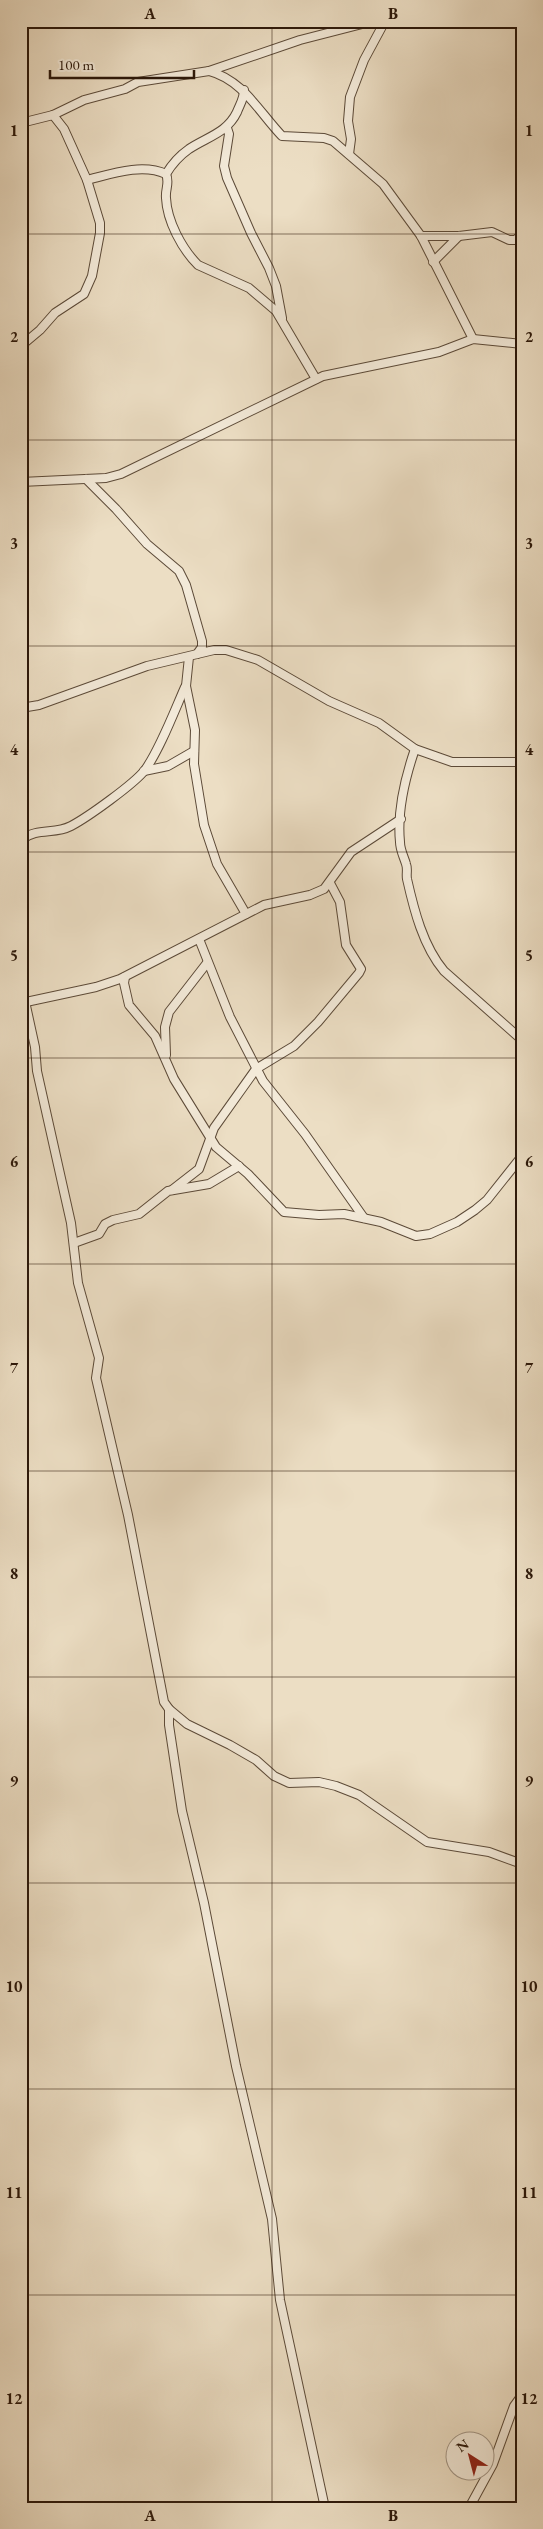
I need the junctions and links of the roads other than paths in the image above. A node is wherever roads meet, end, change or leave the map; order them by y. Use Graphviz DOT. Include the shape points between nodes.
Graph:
graph roads {
  1 [pos="374,21"];
  2 [pos="385,21"];
  3 [pos="209,71"];
  4 [pos="244,90"];
  5 [pos="54,115"];
  6 [pos="21,123"];
  7 [pos="227,128"];
  8 [pos="349,154"];
  9 [pos="166,174"];
  10 [pos="87,180"];
  11 [pos="522,235"];
  12 [pos="421,236"];
  13 [pos="459,236"];
  14 [pos="433,262"];
  15 [pos="282,319"];
  16 [pos="473,339"];
  17 [pos="522,344"];
  18 [pos="21,346"];
  19 [pos="316,379"];
  20 [pos="86,479"];
  21 [pos="21,482"];
  22 [pos="193,655"];
  23 [pos="186,686"];
  24 [pos="21,708"];
  25 [pos="415,749"];
  26 [pos="194,751"];
  27 [pos="522,762"];
  28 [pos="144,771"];
  29 [pos="401,818"];
  30 [pos="21,840"];
  31 [pos="330,883"];
  32 [pos="246,914"];
  33 [pos="199,939"];
  34 [pos="207,963"];
  35 [pos="125,977"];
  36 [pos="21,983"];
  37 [pos="26,1002"];
  38 [pos="522,1040"];
  39 [pos="166,1060"];
  40 [pos="256,1069"];
  41 [pos="210,1137"];
  42 [pos="522,1156"];
  43 [pos="239,1166"];
  44 [pos="172,1190"];
  45 [pos="364,1218"];
  46 [pos="74,1243"];
  47 [pos="169,1709"];
  48 [pos="187,1724"];
  49 [pos="169,1725"];
  50 [pos="522,1864"];
  51 [pos="522,2395"];
  52 [pos="325,2508"];
  53 [pos="469,2508"];
  1 -- 3 [label="street" via="300,40"];
  2 -- 8 [label="street" via="364,60 350,97"];
  3 -- 4 [label="street" via="229,79"];
  3 -- 5 [label="street" via="138,82 125,89 84,100"];
  4 -- 7 [label="street" via="241,104"];
  4 -- 8 [label="street" via="282,136 329,140"];
  5 -- 6 [label="street"];
  5 -- 10 [label="street"];
  7 -- 9 [label="street" via="190,148"];
  7 -- 15 [label="street" via="224,166 227,178 269,268"];
  8 -- 12 [label="street" via="382,184"];
  9 -- 10 [label="street" via="154,170 132,171"];
  9 -- 15 [label="street" via="167,208 192,259 198,265 249,288"];
  10 -- 18 [label="street" via="100,223 92,276 84,294 55,313"];
  11 -- 13 [label="street" via="509,240 492,232"];
  12 -- 13 [label="street"];
  12 -- 14 [label="street"];
  13 -- 14 [label="street"];
  14 -- 16 [label="street"];
  15 -- 19 [label="street"];
  16 -- 17 [label="street"];
  16 -- 19 [label="street" via="439,352"];
  19 -- 20 [label="street" via="121,474"];
  20 -- 21 [label="street"];
  20 -- 22 [label="street" via="146,544 179,572 202,641 202,647"];
  22 -- 23 [label="street"];
  22 -- 24 [label="street" via="147,666 39,705"];
  22 -- 25 [label="street" via="226,650 258,660 329,701 379,723"];
  23 -- 26 [label="street" via="195,730"];
  23 -- 28 [label="street"];
  25 -- 27 [label="street" via="452,762"];
  25 -- 29 [label="street"];
  26 -- 28 [label="street" via="168,766"];
  26 -- 32 [label="street" via="204,825 224,878"];
  28 -- 30 [label="street" via="73,825 63,830 31,833"];
  29 -- 31 [label="street" via="351,852"];
  29 -- 38 [label="street" via="400,843 407,879 423,932 436,961"];
  31 -- 32 [label="street" via="310,895 264,905"];
  31 -- 40 [label="street" via="340,902 346,945 359,973 294,1046"];
  32 -- 33 [label="street"];
  33 -- 34 [label="street"];
  33 -- 35 [label="street"];
  34 -- 39 [label="street" via="169,1012 165,1027"];
  34 -- 40 [label="street"];
  35 -- 37 [label="street" via="96,987"];
  35 -- 39 [label="street" via="129,1005 155,1036"];
  36 -- 37 [label="street"];
  37 -- 46 [label="street" via="36,1071 59,1163"];
  39 -- 41 [label="street"];
  40 -- 41 [label="street"];
  40 -- 45 [label="street"];
  41 -- 43 [label="street" via="216,1147"];
  41 -- 44 [label="street" via="199,1169"];
  42 -- 45 [label="street" via="487,1200 442,1230 416,1236"];
  43 -- 44 [label="street" via="209,1184"];
  43 -- 45 [label="street" via="284,1212"];
  44 -- 46 [label="street" via="140,1214 113,1220 104,1225 99,1234"];
  46 -- 47 [label="street" via="78,1283 99,1358 96,1378 128,1515 164,1702"];
  47 -- 48 [label="street"];
  47 -- 49 [label="street"];
  48 -- 49 [label="street"];
  48 -- 50 [label="street" via="256,1760 274,1776 289,1783 320,1782 359,1795 427,1842 489,1852"];
  49 -- 52 [label="street" via="182,1811 273,2225 280,2300"];
  51 -- 53 [label="street" via="514,2406 493,2464"];
}
